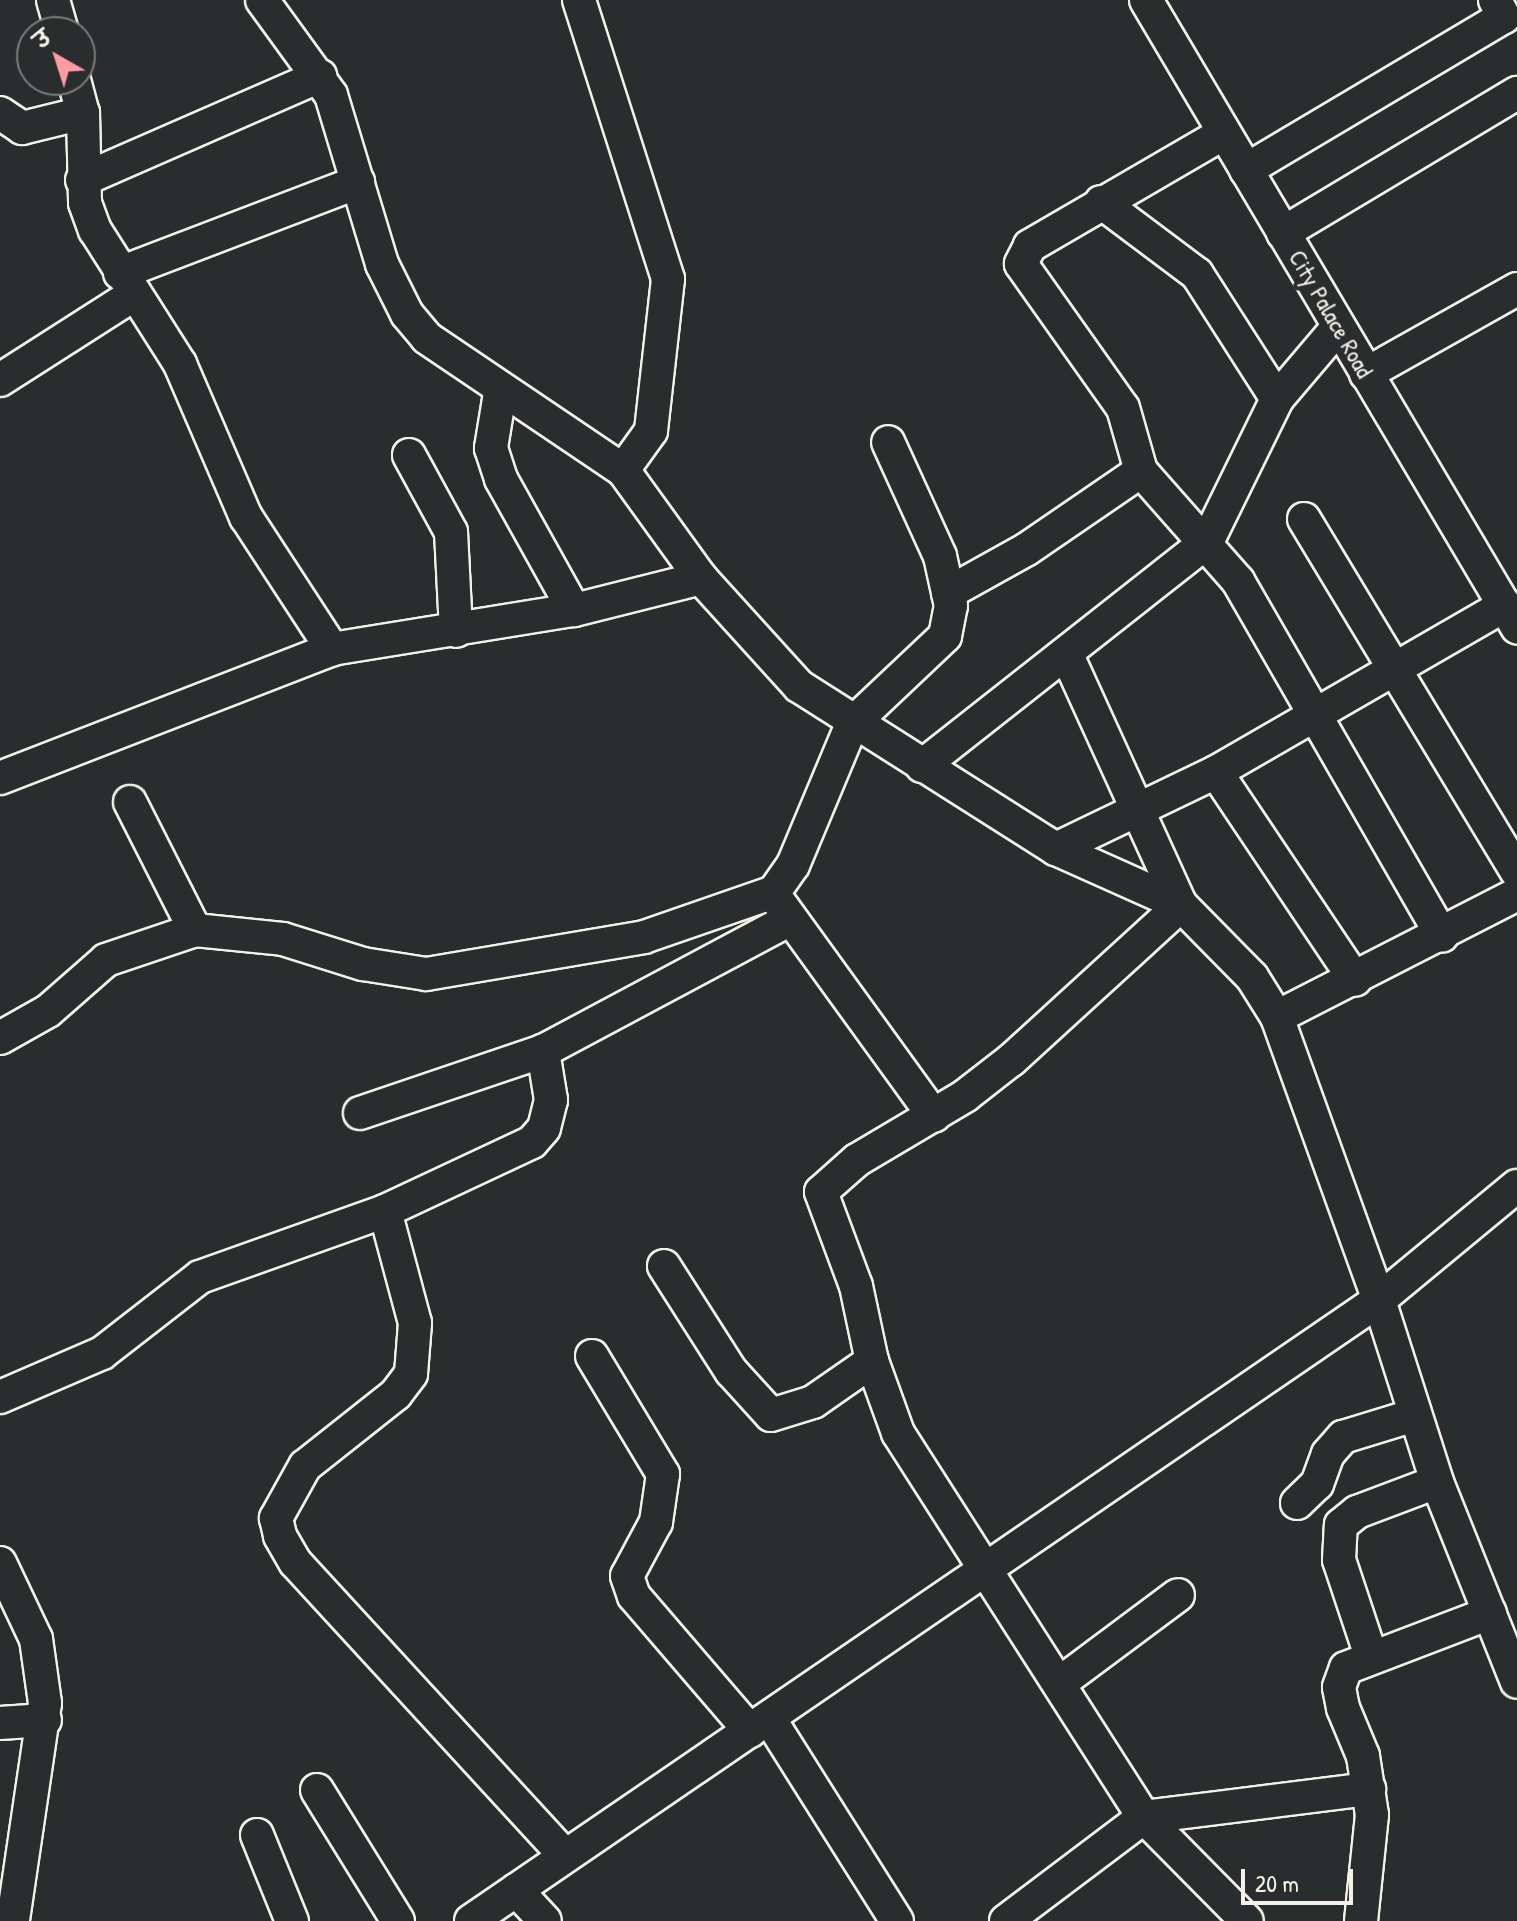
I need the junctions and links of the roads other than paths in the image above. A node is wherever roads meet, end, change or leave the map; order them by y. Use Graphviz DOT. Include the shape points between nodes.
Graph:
graph roads {
  1 [pos="262,0"];
  2 [pos="579,0"];
  3 [pos="1495,0"];
  4 [pos="1158,4"];
  5 [pos="320,76"];
  6 [pos="1517,93"];
  7 [pos="78,96"];
  8 [pos="0,113"];
  9 [pos="83,113"];
  10 [pos="1224,133"];
  11 [pos="1246,170"];
  12 [pos="82,180"];
  13 [pos="358,182"];
  14 [pos="1101,202"];
  15 [pos="1283,233"];
  16 [pos="126,284"];
  17 [pos="1517,289"];
  18 [pos="1338,327"];
  19 [pos="1366,374"];
  20 [pos="0,380"];
  21 [pos="500,393"];
  22 [pos="1277,399"];
  23 [pos="888,442"];
  24 [pos="409,455"];
  25 [pos="623,470"];
  26 [pos="1141,471"];
  27 [pos="1304,519"];
  28 [pos="1207,542"];
  29 [pos="701,578"];
  30 [pos="948,593"];
  31 [pos="574,610"];
  32 [pos="1511,616"];
  33 [pos="456,631"];
  34 [pos="332,649"];
  35 [pos="1066,653"];
  36 [pos="1396,668"];
  37 [pos="1312,715"];
  38 [pos="852,724"];
  39 [pos="922,766"];
  40 [pos="1216,772"];
  41 [pos="0,778"];
  42 [pos="130,802"];
  43 [pos="1140,807"];
  44 [pos="1056,849"];
  45 [pos="1517,872"];
  46 [pos="1517,894"];
  47 [pos="1181,905"];
  48 [pos="781,906"];
  49 [pos="195,930"];
  50 [pos="1442,936"];
  51 [pos="1355,980"];
  52 [pos="1277,1017"];
  53 [pos="0,1038"];
  54 [pos="543,1051"];
  55 [pos="360,1113"];
  56 [pos="934,1116"];
  57 [pos="1516,1192"];
  58 [pos="385,1211"];
  59 [pos="664,1266"];
  60 [pos="1379,1300"];
  61 [pos="592,1356"];
  62 [pos="872,1361"];
  63 [pos="0,1397"];
  64 [pos="1415,1415"];
  65 [pos="1437,1482"];
  66 [pos="1297,1503"];
  67 [pos="0,1563"];
  68 [pos="985,1574"];
  69 [pos="1178,1595"];
  70 [pos="1490,1613"];
  71 [pos="1371,1656"];
  72 [pos="1517,1682"];
  73 [pos="1060,1683"];
  74 [pos="45,1720"];
  75 [pos="0,1723"];
  76 [pos="759,1725"];
  77 [pos="1369,1789"];
  78 [pos="317,1790"];
  79 [pos="1144,1817"];
  80 [pos="257,1835"];
  81 [pos="564,1855"];
  82 [pos="516,1890"];
  83 [pos="13,1921"];
  84 [pos="292,1921"];
  85 [pos="398,1921"];
  86 [pos="471,1921"];
  87 [pos="545,1921"];
  88 [pos="897,1921"];
  89 [pos="1006,1921"];
  90 [pos="1247,1921"];
  91 [pos="1361,1921"];
  1 -- 5 [label="street"];
  2 -- 25 [label="street" via="668,279 651,431"];
  3 -- 11 [label="street" via="1504,17"];
  4 -- 10 [label="street, City Palace Road"];
  5 -- 12 [label="street"];
  5 -- 13 [label="street"];
  6 -- 15 [label="street"];
  7 -- 9 [label="street"];
  8 -- 9 [label="street" via="22,128"];
  9 -- 12 [label="street"];
  10 -- 11 [label="street, City Palace Road"];
  10 -- 14 [label="street"];
  11 -- 15 [label="street, City Palace Road"];
  12 -- 16 [label="street" via="95,230"];
  13 -- 16 [label="street"];
  13 -- 21 [label="street" via="382,264 407,314 427,338"];
  14 -- 22 [label="street" via="1197,274"];
  14 -- 26 [label="street" via="1030,246 1021,264 1123,408"];
  15 -- 18 [label="street, City Palace Road"];
  16 -- 20 [label="street"];
  16 -- 34 [label="street" via="180,364 246,517"];
  17 -- 19 [label="street"];
  18 -- 19 [label="street, City Palace Road"];
  18 -- 22 [label="street"];
  19 -- 32 [label="street, City Palace Road"];
  21 -- 25 [label="street"];
  21 -- 31 [label="street" via="491,448 501,479"];
  22 -- 28 [label="street"];
  23 -- 30 [label="street" via="940,556"];
  24 -- 33 [label="street" via="451,532"];
  25 -- 29 [label="street"];
  26 -- 28 [label="street"];
  26 -- 30 [label="street" via="1027,549"];
  27 -- 36 [label="street"];
  28 -- 35 [label="street"];
  28 -- 37 [label="street" via="1238,581"];
  29 -- 31 [label="street"];
  29 -- 38 [label="street" via="799,686"];
  30 -- 38 [label="street" via="945,636"];
  31 -- 33 [label="street"];
  32 -- 36 [label="street"];
  33 -- 34 [label="street"];
  34 -- 41 [label="street"];
  35 -- 39 [label="street"];
  35 -- 43 [label="street"];
  36 -- 37 [label="street"];
  36 -- 45 [label="street"];
  37 -- 40 [label="street"];
  37 -- 50 [label="street"];
  38 -- 39 [label="street"];
  38 -- 48 [label="street"];
  39 -- 44 [label="street"];
  40 -- 43 [label="street"];
  40 -- 51 [label="street"];
  42 -- 49 [label="street"];
  43 -- 44 [label="street"];
  43 -- 47 [label="street"];
  44 -- 47 [label="street"];
  46 -- 50 [label="street"];
  47 -- 52 [label="street" via="1225,944"];
  47 -- 56 [label="street" via="1011,1060"];
  48 -- 49 [label="street" via="644,937 426,974 363,964 283,939"];
  48 -- 54 [label="street"];
  48 -- 56 [label="street"];
  49 -- 53 [label="street" via="106,960 48,1011"];
  50 -- 51 [label="street"];
  51 -- 52 [label="street"];
  52 -- 60 [label="street"];
  54 -- 55 [label="street"];
  54 -- 58 [label="street" via="551,1100 544,1128 532,1142"];
  56 -- 62 [label="street" via="857,1160 821,1192 824,1215 856,1286"];
  57 -- 60 [label="street"];
  58 -- 63 [label="street" via="200,1277 102,1353"];
  58 -- 81 [label="street" via="415,1323 411,1374 396,1394 305,1466 276,1518 280,1536 295,1562"];
  59 -- 62 [label="street" via="731,1371 771,1415 813,1402"];
  60 -- 64 [label="street"];
  60 -- 68 [label="street"];
  61 -- 76 [label="street" via="663,1474 656,1522 627,1576 634,1596"];
  62 -- 68 [label="street" via="898,1433"];
  64 -- 65 [label="street"];
  64 -- 66 [label="street" via="1343,1437 1328,1454 1317,1484"];
  65 -- 70 [label="street"];
  65 -- 71 [label="street" via="1357,1512 1341,1525 1339,1560"];
  67 -- 74 [label="street" via="36,1639"];
  68 -- 73 [label="street"];
  68 -- 76 [label="street"];
  69 -- 73 [label="street"];
  70 -- 71 [label="street"];
  70 -- 72 [label="street"];
  71 -- 77 [label="street" via="1346,1668 1339,1687"];
  73 -- 79 [label="street"];
  74 -- 75 [label="street"];
  74 -- 83 [label="street"];
  76 -- 81 [label="street"];
  76 -- 88 [label="street"];
  77 -- 79 [label="street"];
  77 -- 91 [label="street" via="1373,1849"];
  78 -- 85 [label="street"];
  79 -- 89 [label="street"];
  79 -- 90 [label="street"];
  80 -- 84 [label="street"];
  81 -- 82 [label="street"];
  82 -- 86 [label="street"];
  82 -- 87 [label="street"];
}
